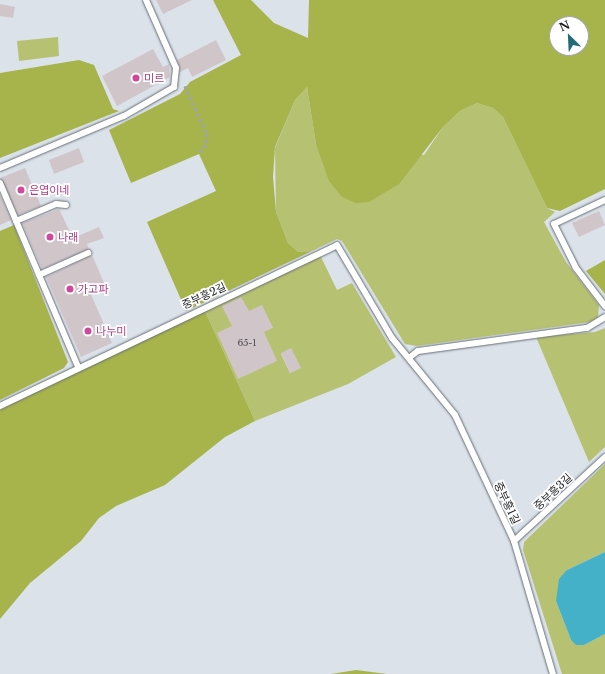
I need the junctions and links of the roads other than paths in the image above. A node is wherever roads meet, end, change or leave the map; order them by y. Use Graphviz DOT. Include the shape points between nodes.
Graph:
graph roads {
  1 [pos="146,0"];
  2 [pos="0,168"];
  3 [pos="0,183"];
  4 [pos="605,200"];
  5 [pos="66,205"];
  6 [pos="16,221"];
  7 [pos="340,246"];
  8 [pos="88,253"];
  9 [pos="38,275"];
  10 [pos="605,306"];
  11 [pos="605,317"];
  12 [pos="409,358"];
  13 [pos="78,367"];
  14 [pos="0,406"];
  15 [pos="605,457"];
  16 [pos="514,541"];
  17 [pos="553,674"];
  1 -- 2 [label="lane" via="176,68 174,87 164,95"];
  3 -- 6 [label="lane"];
  4 -- 10 [label="lane" via="554,224 576,268"];
  5 -- 6 [label="lane" via="56,204"];
  6 -- 9 [label="lane"];
  7 -- 12 [label="lane, 중부흥1길" via="383,324"];
  7 -- 13 [label="lane, 중부흥2길"];
  8 -- 9 [label="lane"];
  9 -- 13 [label="lane"];
  11 -- 12 [label="lane" via="587,328 418,351"];
  12 -- 16 [label="lane, 중부흥1길" via="455,415"];
  13 -- 14 [label="lane, 중부흥2길"];
  15 -- 16 [label="lane, 중부흥3길"];
  16 -- 17 [label="lane, 중부흥1길"];
}
